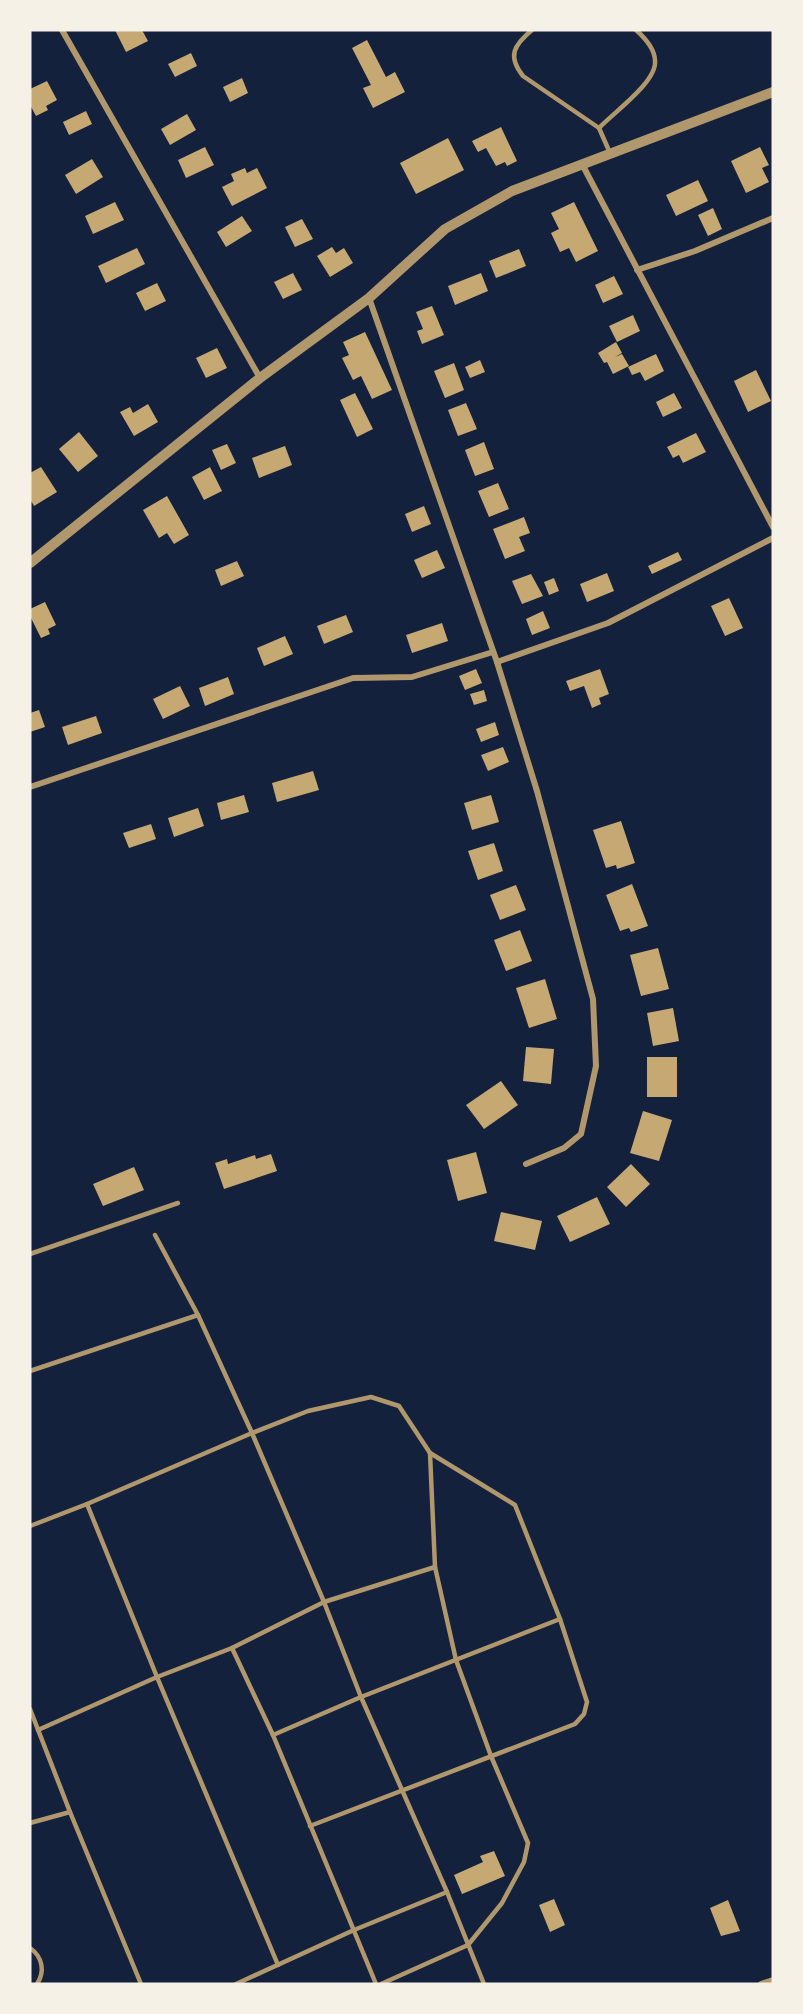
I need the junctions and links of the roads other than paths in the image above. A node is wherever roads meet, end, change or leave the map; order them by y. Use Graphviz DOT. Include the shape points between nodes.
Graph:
graph roads {
  1 [pos="62,30"];
  2 [pos="532,30"];
  3 [pos="636,30"];
  4 [pos="773,92"];
  5 [pos="599,128"];
  6 [pos="610,153"];
  7 [pos="582,164"];
  8 [pos="773,218"];
  9 [pos="637,270"];
  10 [pos="369,298"];
  11 [pos="260,378"];
  12 [pos="773,527"];
  13 [pos="773,538"];
  14 [pos="30,562"];
  15 [pos="493,652"];
  16 [pos="497,662"];
  17 [pos="30,787"];
  18 [pos="526,1164"];
  19 [pos="178,1203"];
  20 [pos="155,1235"];
  21 [pos="30,1254"];
  22 [pos="198,1315"];
  23 [pos="30,1371"];
  24 [pos="252,1433"];
  25 [pos="430,1453"];
  26 [pos="87,1504"];
  27 [pos="30,1526"];
  28 [pos="435,1567"];
  29 [pos="324,1602"];
  30 [pos="560,1619"];
  31 [pos="232,1648"];
  32 [pos="456,1660"];
  33 [pos="157,1677"];
  34 [pos="361,1697"];
  35 [pos="30,1709"];
  36 [pos="38,1730"];
  37 [pos="273,1735"];
  38 [pos="491,1756"];
  39 [pos="402,1790"];
  40 [pos="70,1812"];
  41 [pos="30,1823"];
  42 [pos="310,1826"];
  43 [pos="447,1892"];
  44 [pos="354,1930"];
  45 [pos="468,1945"];
  46 [pos="30,1948"];
  47 [pos="278,1965"];
  48 [pos="773,1980"];
  49 [pos="36,1984"];
  50 [pos="141,1984"];
  51 [pos="236,1984"];
  52 [pos="376,1984"];
  53 [pos="381,1984"];
  54 [pos="484,1984"];
  55 [pos="761,1984"];
  1 -- 11 [label="street"];
  2 -- 5 [label="lane" via="514,50 514,65 523,76"];
  3 -- 5 [label="lane" via="644,37 656,63 642,88"];
  4 -- 6 [label="street"];
  5 -- 6 [label="lane"];
  6 -- 7 [label="street"];
  7 -- 9 [label="street"];
  7 -- 10 [label="street" via="512,191 446,229"];
  8 -- 9 [label="street"];
  9 -- 12 [label="street"];
  10 -- 11 [label="street"];
  10 -- 15 [label="street"];
  11 -- 14 [label="street"];
  13 -- 16 [label="street" via="608,623"];
  15 -- 16 [label="street"];
  15 -- 17 [label="street" via="412,677 353,678"];
  16 -- 18 [label="street" via="537,791 593,999 596,1066 581,1134 564,1148"];
  19 -- 21 [label="lane"];
  20 -- 22 [label="lane"];
  22 -- 23 [label="lane"];
  22 -- 24 [label="lane"];
  24 -- 25 [label="lane" via="308,1411 371,1397 399,1406"];
  24 -- 26 [label="lane"];
  24 -- 29 [label="lane"];
  25 -- 28 [label="lane"];
  25 -- 30 [label="lane" via="515,1505"];
  26 -- 27 [label="lane"];
  26 -- 33 [label="lane"];
  28 -- 29 [label="lane"];
  28 -- 32 [label="lane"];
  29 -- 31 [label="lane"];
  29 -- 34 [label="lane"];
  30 -- 32 [label="lane"];
  30 -- 38 [label="lane" via="587,1702 584,1714 575,1724"];
  31 -- 33 [label="lane"];
  31 -- 37 [label="lane"];
  32 -- 34 [label="lane"];
  32 -- 38 [label="lane"];
  33 -- 36 [label="lane"];
  33 -- 47 [label="lane"];
  34 -- 37 [label="lane"];
  34 -- 39 [label="lane"];
  35 -- 36 [label="lane"];
  36 -- 40 [label="lane"];
  37 -- 42 [label="lane"];
  38 -- 39 [label="lane"];
  38 -- 45 [label="lane" via="528,1843 524,1862 502,1903"];
  39 -- 42 [label="lane"];
  39 -- 43 [label="lane"];
  40 -- 41 [label="lane"];
  40 -- 50 [label="lane"];
  42 -- 44 [label="lane"];
  43 -- 44 [label="lane"];
  43 -- 45 [label="lane"];
  44 -- 47 [label="lane"];
  44 -- 52 [label="lane"];
  45 -- 53 [label="lane"];
  45 -- 54 [label="lane"];
  46 -- 49 [label="lane" via="42,1965"];
  47 -- 51 [label="lane"];
  48 -- 55 [label="street"];
}
